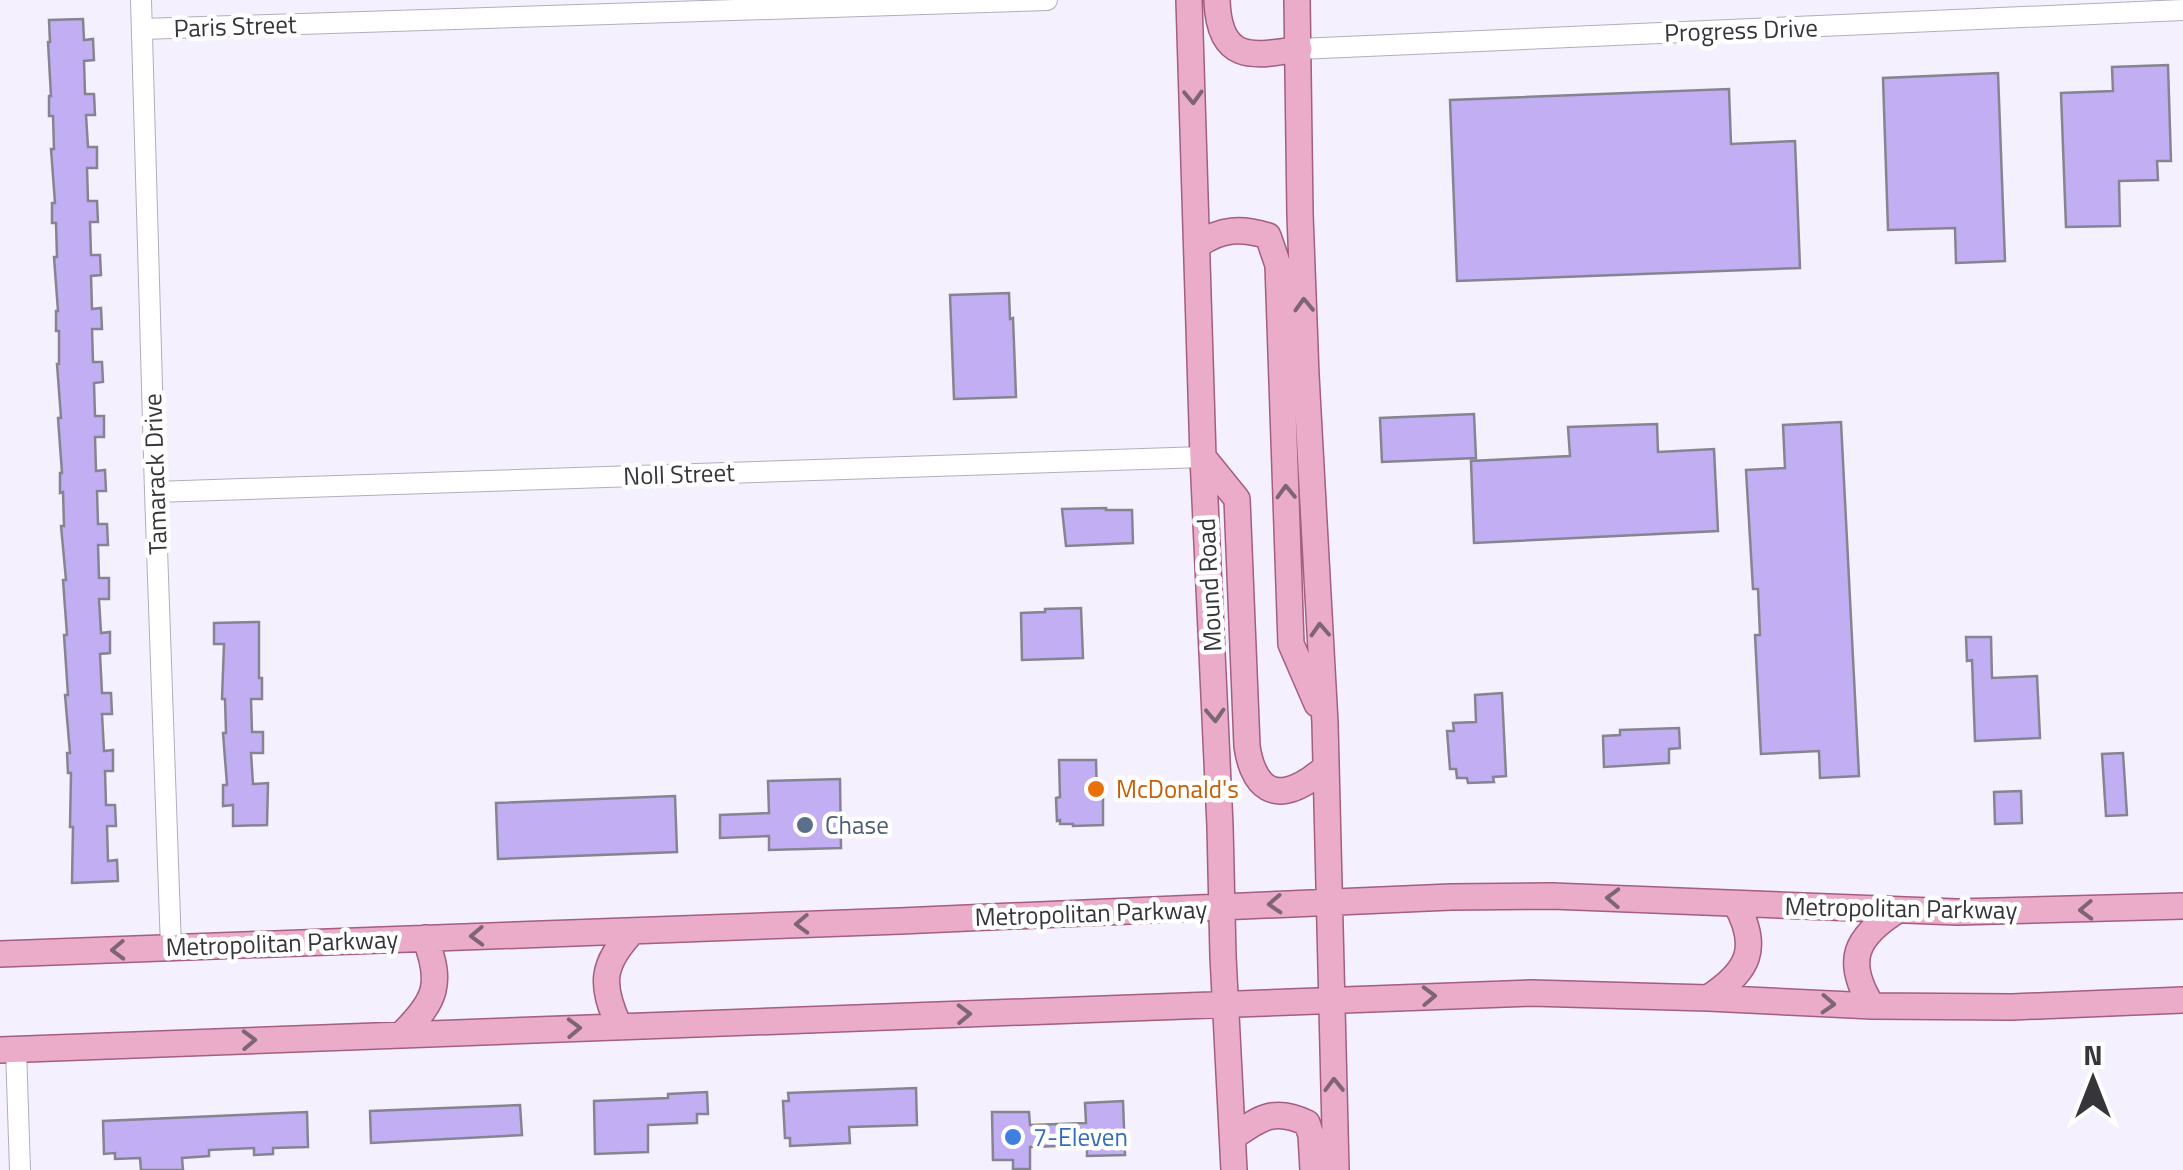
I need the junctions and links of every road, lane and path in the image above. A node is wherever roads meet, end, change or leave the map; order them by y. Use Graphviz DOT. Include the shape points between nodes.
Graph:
graph roads {
  1 [pos="141,0"];
  2 [pos="1047,0"];
  3 [pos="1189,0"];
  4 [pos="1217,0"];
  5 [pos="1297,0"];
  6 [pos="2183,10"];
  7 [pos="142,29"];
  8 [pos="1299,49"];
  9 [pos="1198,244"];
  10 [pos="1203,457"];
  11 [pos="155,492"];
  12 [pos="1324,722"];
  13 [pos="1324,768"];
  14 [pos="1330,902"];
  15 [pos="1736,904"];
  16 [pos="2183,906"];
  17 [pos="1221,907"];
  18 [pos="1898,910"];
  19 [pos="634,931"];
  20 [pos="425,938"];
  21 [pos="171,948"];
  22 [pos="0,954"];
  23 [pos="1708,998"];
  24 [pos="1332,1000"];
  25 [pos="2183,1000"];
  26 [pos="1225,1004"];
  27 [pos="1872,1006"];
  28 [pos="619,1026"];
  29 [pos="401,1034"];
  30 [pos="8,1049"];
  31 [pos="1232,1137"];
  32 [pos="20,1170"];
  33 [pos="1234,1170"];
  34 [pos="1314,1170"];
  35 [pos="1336,1170"];
  1 -- 7 [label="street, Tamarack Drive"];
  2 -- 7 [label="street, Paris Street"];
  3 -- 9 [label="main road, Mound Road, one-way"];
  4 -- 8 [label="main road" via="1222,27 1236,49 1261,56"];
  5 -- 8 [label="main road"];
  6 -- 8 [label="street, Progress Drive"];
  7 -- 11 [label="street, Tamarack Drive"];
  12 -- 8 [label="main road, one-way" via="1300,214"];
  9 -- 10 [label="main road, Mound Road"];
  12 -- 9 [label="main road, one-way" via="1291,644 1278,264 1268,236 1242,230"];
  10 -- 11 [label="street, Noll Street"];
  10 -- 13 [label="main road" via="1236,499 1246,746 1253,770 1276,791 1307,784"];
  10 -- 17 [label="main road, Mound Road, one-way"];
  11 -- 21 [label="street, Tamarack Drive"];
  12 -- 13 [label="main road"];
  13 -- 14 [label="main road"];
  15 -- 14 [label="main road, Metropolitan Parkway, one-way" via="1552,896"];
  14 -- 17 [label="main road, Metropolitan Parkway, one-way"];
  14 -- 24 [label="main road"];
  15 -- 18 [label="main road, Metropolitan Parkway"];
  15 -- 23 [label="main road" via="1749,952 1736,976"];
  16 -- 18 [label="main road, Metropolitan Parkway, one-way"];
  17 -- 19 [label="main road, Metropolitan Parkway, one-way"];
  17 -- 26 [label="main road, Mound Road"];
  18 -- 27 [label="main road" via="1868,932 1856,955 1858,980"];
  19 -- 20 [label="main road, Metropolitan Parkway, one-way"];
  19 -- 28 [label="main road" via="608,964 606,993"];
  20 -- 21 [label="main road, Metropolitan Parkway"];
  20 -- 29 [label="main road" via="435,988"];
  21 -- 22 [label="main road, Metropolitan Parkway, one-way"];
  24 -- 23 [label="main road, one-way" via="1531,993"];
  23 -- 27 [label="main road, one-way"];
  24 -- 26 [label="main road"];
  35 -- 24 [label="main road, one-way"];
  25 -- 27 [label="main road"];
  28 -- 26 [label="main road, one-way"];
  26 -- 31 [label="main road, Mound Road"];
  29 -- 28 [label="main road, one-way"];
  30 -- 29 [label="main road, one-way"];
  30 -- 32 [label="street"];
  31 -- 33 [label="main road, Mound Road"];
  31 -- 34 [label="main road" via="1259,1119 1292,1116 1311,1134"];
}
